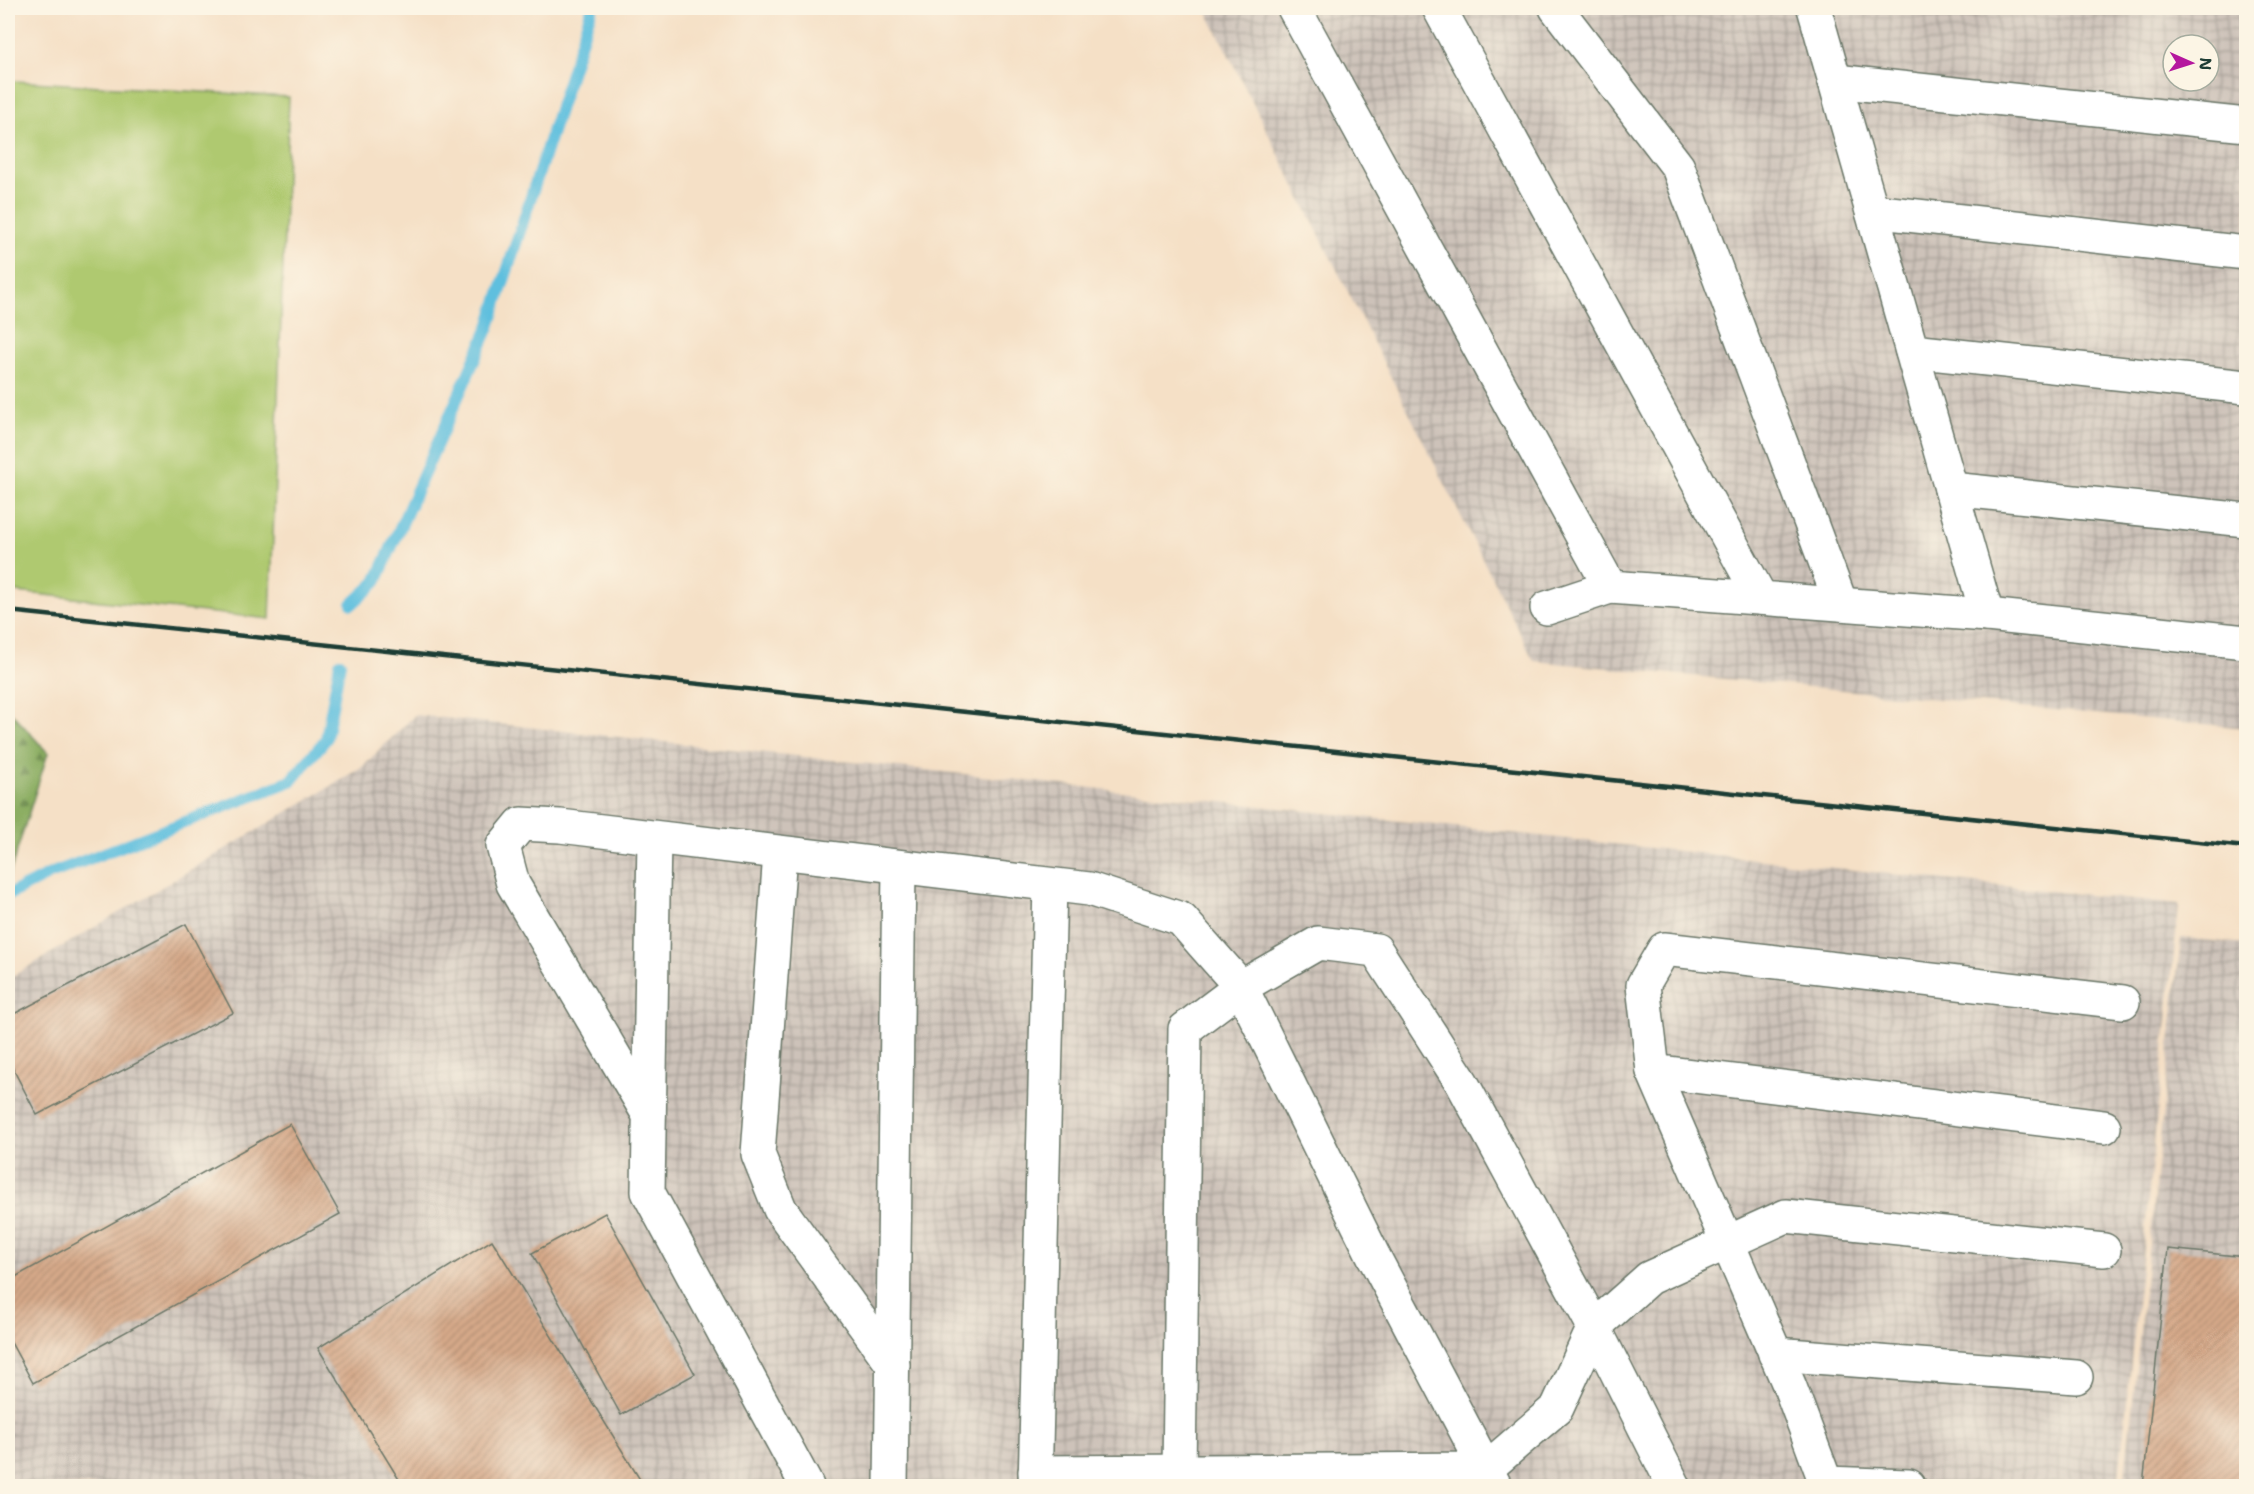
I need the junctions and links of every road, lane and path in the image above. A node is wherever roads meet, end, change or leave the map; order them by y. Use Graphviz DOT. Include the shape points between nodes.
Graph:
graph roads {
  1 [pos="1294,8"];
  2 [pos="1439,8"];
  3 [pos="1556,8"];
  4 [pos="1814,8"];
  5 [pos="1835,81"];
  6 [pos="2247,125"];
  7 [pos="1872,212"];
  8 [pos="2247,253"];
  9 [pos="1912,351"];
  10 [pos="2247,387"];
  11 [pos="1951,489"];
  12 [pos="2247,520"];
  13 [pos="1611,587"];
  14 [pos="1761,598"];
  15 [pos="1841,604"];
  16 [pos="1547,608"];
  17 [pos="1987,615"];
  18 [pos="2247,642"];
  19 [pos="654,838"];
  20 [pos="780,853"];
  21 [pos="899,867"];
  22 [pos="1050,885"];
  23 [pos="1241,987"];
  24 [pos="2122,1002"];
  25 [pos="1653,1071"];
  26 [pos="650,1116"];
  27 [pos="2104,1127"];
  28 [pos="1727,1243"];
  29 [pos="2104,1250"];
  30 [pos="1594,1327"];
  31 [pos="1775,1354"];
  32 [pos="893,1365"];
  33 [pos="2076,1377"];
  34 [pos="1179,1471"];
  35 [pos="1490,1478"];
  36 [pos="1035,1479"];
  37 [pos="1826,1485"];
  38 [pos="807,1486"];
  39 [pos="891,1486"];
  40 [pos="1674,1486"];
  41 [pos="1909,1486"];
  1 -- 13 [label="lane"];
  2 -- 14 [label="lane"];
  3 -- 15 [label="lane" via="1678,167"];
  4 -- 5 [label="lane"];
  5 -- 6 [label="lane"];
  5 -- 7 [label="lane"];
  7 -- 8 [label="lane"];
  7 -- 9 [label="lane"];
  9 -- 10 [label="lane"];
  9 -- 11 [label="lane"];
  11 -- 12 [label="lane"];
  11 -- 17 [label="lane"];
  13 -- 14 [label="lane"];
  13 -- 16 [label="lane"];
  14 -- 15 [label="lane"];
  15 -- 17 [label="lane"];
  17 -- 18 [label="lane"];
  19 -- 20 [label="lane"];
  19 -- 26 [label="lane"];
  19 -- 26 [label="lane" via="520,824 503,846 513,884"];
  20 -- 21 [label="lane"];
  20 -- 32 [label="lane" via="758,1154 780,1209"];
  21 -- 22 [label="lane"];
  21 -- 32 [label="lane"];
  22 -- 23 [label="lane" via="1089,889 1181,919"];
  22 -- 36 [label="lane"];
  23 -- 30 [label="lane" via="1318,943 1376,950 1462,1083"];
  23 -- 34 [label="lane" via="1185,1029"];
  23 -- 35 [label="lane" via="1374,1257"];
  24 -- 25 [label="lane" via="1664,949 1643,985"];
  25 -- 27 [label="lane"];
  25 -- 28 [label="lane"];
  26 -- 38 [label="lane" via="648,1192"];
  28 -- 29 [label="lane" via="1786,1216"];
  28 -- 30 [label="lane" via="1648,1278"];
  28 -- 31 [label="lane"];
  30 -- 35 [label="lane" via="1557,1408"];
  30 -- 40 [label="lane"];
  31 -- 33 [label="lane"];
  31 -- 37 [label="lane"];
  32 -- 39 [label="lane"];
  34 -- 35 [label="lane"];
  34 -- 36 [label="lane"];
  37 -- 41 [label="lane"];
}
